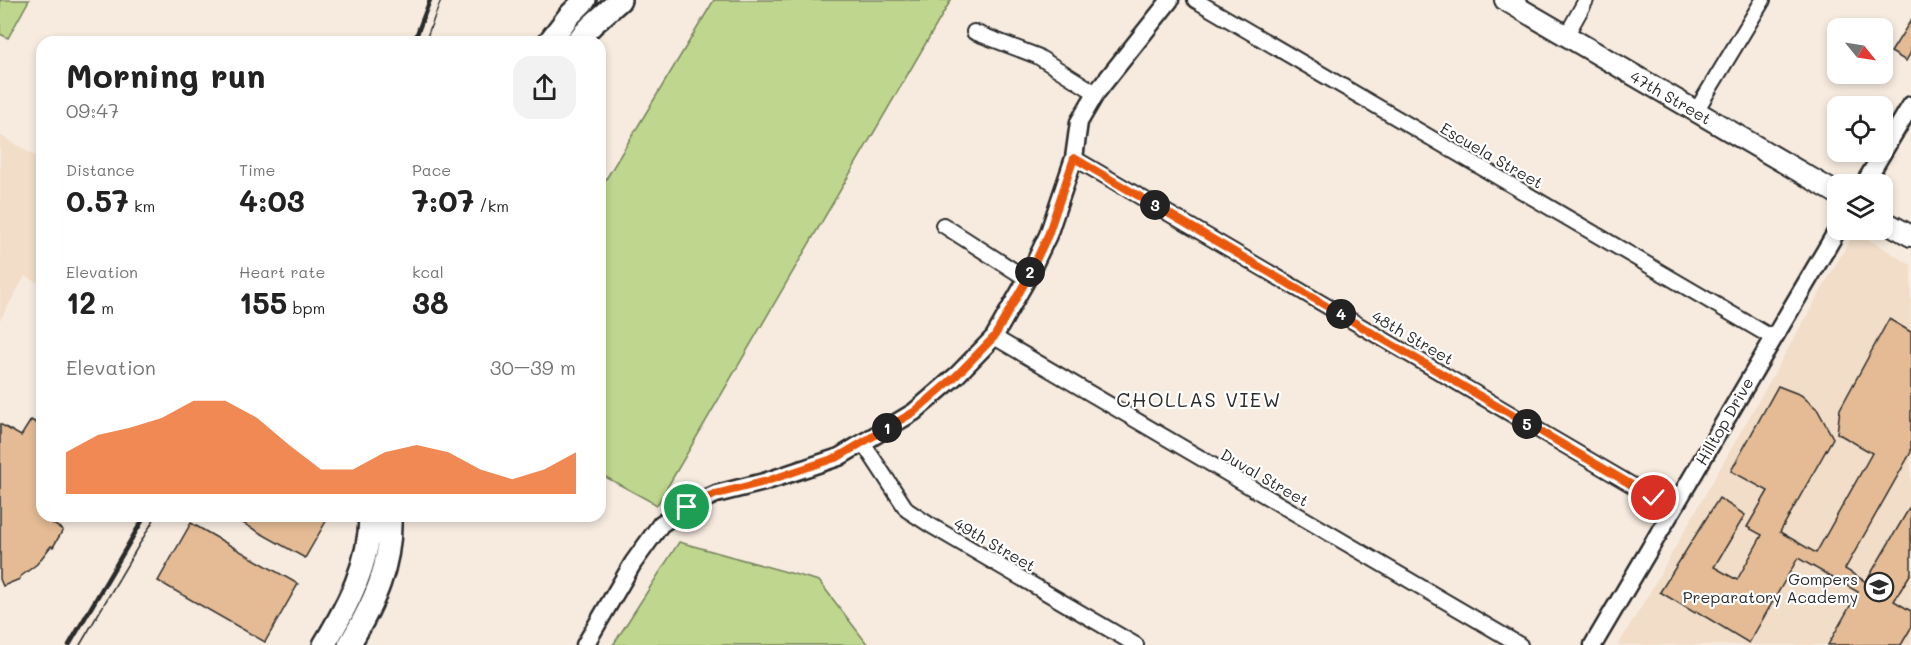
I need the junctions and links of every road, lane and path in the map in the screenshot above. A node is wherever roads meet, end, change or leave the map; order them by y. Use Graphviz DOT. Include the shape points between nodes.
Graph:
graph roads {
  1 [pos="585,0"];
  2 [pos="601,0"];
  3 [pos="620,0"];
  4 [pos="1170,0"];
  5 [pos="1195,0"];
  6 [pos="1506,0"];
  7 [pos="1586,0"];
  8 [pos="1763,0"];
  9 [pos="974,32"];
  10 [pos="554,36"];
  11 [pos="576,36"];
  12 [pos="580,36"];
  13 [pos="1566,36"];
  14 [pos="1096,93"];
  15 [pos="1911,105"];
  16 [pos="1696,111"];
  17 [pos="1074,158"];
  18 [pos="1870,174"];
  19 [pos="1827,188"];
  20 [pos="943,225"];
  21 [pos="1893,226"];
  22 [pos="1911,236"];
  23 [pos="1831,240"];
  24 [pos="1027,279"];
  25 [pos="994,337"];
  26 [pos="1773,338"];
  27 [pos="863,443"];
  28 [pos="1673,509"];
  29 [pos="369,522"];
  30 [pos="390,522"];
  31 [pos="324,645"];
  32 [pos="349,645"];
  33 [pos="585,645"];
  34 [pos="1136,645"];
  35 [pos="1520,645"];
  36 [pos="1593,645"];
  1 -- 10 [label="main road"];
  2 -- 11 [label="main road" via="581,20"];
  3 -- 12 [label="main road"];
  4 -- 14 [label="street"];
  5 -- 26 [label="street, Escuela Street"];
  6 -- 13 [label="main road, 47th Street"];
  7 -- 13 [label="street"];
  8 -- 16 [label="street"];
  9 -- 14 [label="street" via="1037,56"];
  13 -- 16 [label="main road, 47th Street"];
  14 -- 17 [label="street" via="1079,122"];
  15 -- 18 [label="street"];
  16 -- 19 [label="main road, 47th Street"];
  17 -- 24 [label="street" via="1048,235"];
  17 -- 28 [label="street, 48th Street"];
  20 -- 24 [label="street"];
  21 -- 22 [label="main road"];
  23 -- 26 [label="street, Hilltop Drive"];
  24 -- 25 [label="street"];
  25 -- 27 [label="street" via="914,412"];
  25 -- 35 [label="street, Duval Street"];
  26 -- 28 [label="street, Hilltop Drive"];
  27 -- 33 [label="street" via="838,457 716,494 661,524"];
  27 -- 34 [label="street, 49th Street" via="907,510"];
  28 -- 36 [label="street, Hilltop Drive"];
  29 -- 31 [label="main road" via="358,581"];
  30 -- 32 [label="main road" via="384,575"];
}
